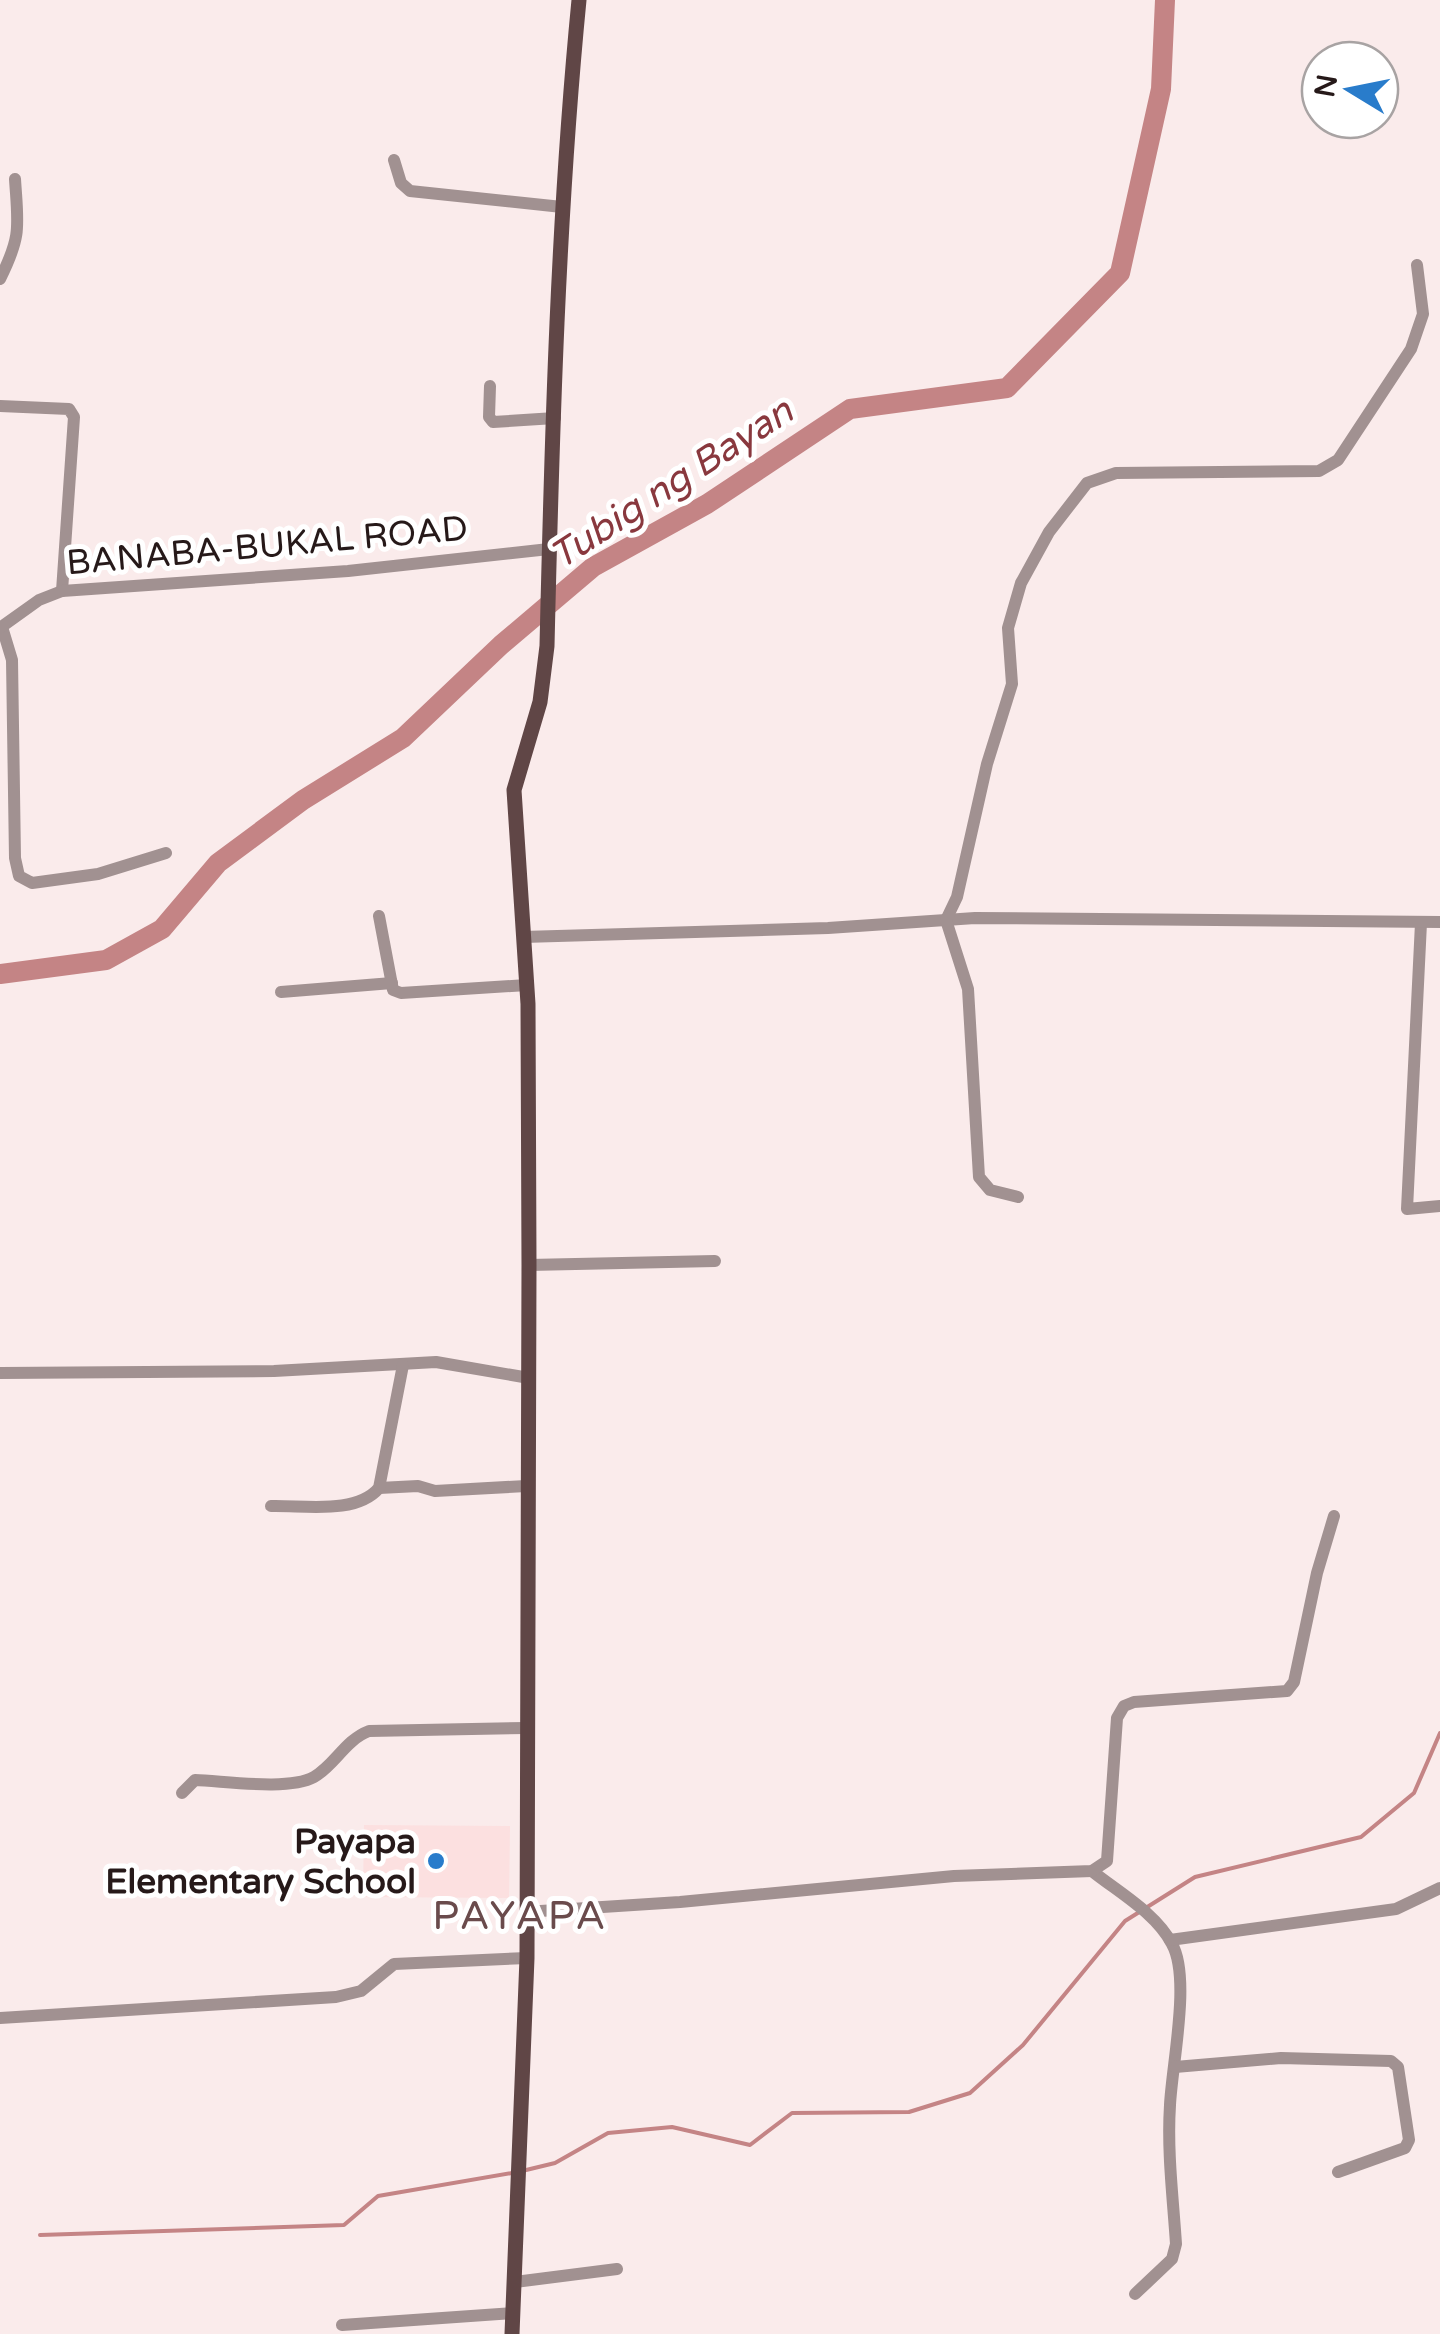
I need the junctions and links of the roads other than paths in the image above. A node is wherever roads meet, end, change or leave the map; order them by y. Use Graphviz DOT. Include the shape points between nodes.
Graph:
graph roads {
  1 [pos="579,0"];
  2 [pos="394,160"];
  3 [pos="15,179"];
  4 [pos="562,207"];
  5 [pos="1417,266"];
  6 [pos="0,279"];
  7 [pos="490,386"];
  8 [pos="0,406"];
  9 [pos="555,418"];
  10 [pos="549,549"];
  11 [pos="62,590"];
  12 [pos="1,627"];
  13 [pos="166,853"];
  14 [pos="379,916"];
  15 [pos="946,920"];
  16 [pos="1440,922"];
  17 [pos="1421,923"];
  18 [pos="523,937"];
  19 [pos="392,984"];
  20 [pos="527,985"];
  21 [pos="281,992"];
  22 [pos="1018,1197"];
  23 [pos="1440,1206"];
  24 [pos="715,1261"];
  25 [pos="529,1266"];
  26 [pos="403,1365"];
  27 [pos="0,1373"];
  28 [pos="529,1378"];
  29 [pos="526,1486"];
  30 [pos="379,1488"];
  31 [pos="272,1506"];
  32 [pos="1334,1516"];
  33 [pos="525,1728"];
  34 [pos="182,1793"];
  35 [pos="1092,1871"];
  36 [pos="1440,1888"];
  37 [pos="524,1912"];
  38 [pos="1170,1940"];
  39 [pos="526,1958"];
  40 [pos="0,2018"];
  41 [pos="1175,2067"];
  42 [pos="1338,2172"];
  43 [pos="617,2270"];
  44 [pos="515,2282"];
  45 [pos="1135,2294"];
  46 [pos="513,2313"];
  47 [pos="342,2325"];
  48 [pos="512,2334"];
  1 -- 4 [label="main road"];
  2 -- 4 [label="street" via="410,191"];
  3 -- 6 [label="street" via="16,247"];
  4 -- 9 [label="main road"];
  5 -- 15 [label="street" via="1423,314 1411,349 1338,460 1319,471 1116,473 1086,482 1049,532 1021,582 1008,628 1012,684"];
  7 -- 9 [label="street" via="493,422"];
  8 -- 11 [label="street" via="68,409 74,417"];
  9 -- 10 [label="main road"];
  10 -- 11 [label="street, BANABA-BUKAL ROAD" via="348,571"];
  10 -- 18 [label="main road" via="540,702 514,790"];
  11 -- 12 [label="street, BANABA-BUKAL ROAD"];
  12 -- 13 [label="street" via="12,660 19,876 32,884 98,874"];
  14 -- 19 [label="street"];
  15 -- 17 [label="street"];
  15 -- 18 [label="street"];
  15 -- 22 [label="street" via="968,989 979,1177 990,1190"];
  16 -- 17 [label="street"];
  17 -- 23 [label="street" via="1408,1209"];
  18 -- 20 [label="main road"];
  19 -- 20 [label="street" via="400,993"];
  19 -- 21 [label="street"];
  20 -- 25 [label="main road"];
  24 -- 25 [label="street"];
  25 -- 28 [label="main road"];
  26 -- 27 [label="street"];
  26 -- 28 [label="street" via="436,1362"];
  26 -- 30 [label="street"];
  28 -- 29 [label="main road"];
  29 -- 30 [label="street"];
  29 -- 33 [label="main road"];
  30 -- 31 [label="street" via="350,1504"];
  32 -- 35 [label="street" via="1287,1690 1124,1706 1117,1718 1107,1861"];
  33 -- 34 [label="street" via="369,1731 316,1776 297,1783 195,1780"];
  33 -- 37 [label="main road"];
  35 -- 37 [label="street"];
  35 -- 38 [label="street"];
  36 -- 38 [label="street" via="1396,1909"];
  37 -- 39 [label="main road"];
  38 -- 41 [label="street" via="1180,1960"];
  39 -- 40 [label="street" via="394,1964 361,1991 336,1997"];
  39 -- 44 [label="main road"];
  41 -- 42 [label="street" via="1281,2058 1391,2060 1398,2067 1405,2148"];
  41 -- 45 [label="street" via="1170,2157 1176,2244 1172,2259"];
  43 -- 44 [label="street"];
  44 -- 46 [label="main road"];
  46 -- 47 [label="street"];
  46 -- 48 [label="main road"];
}
